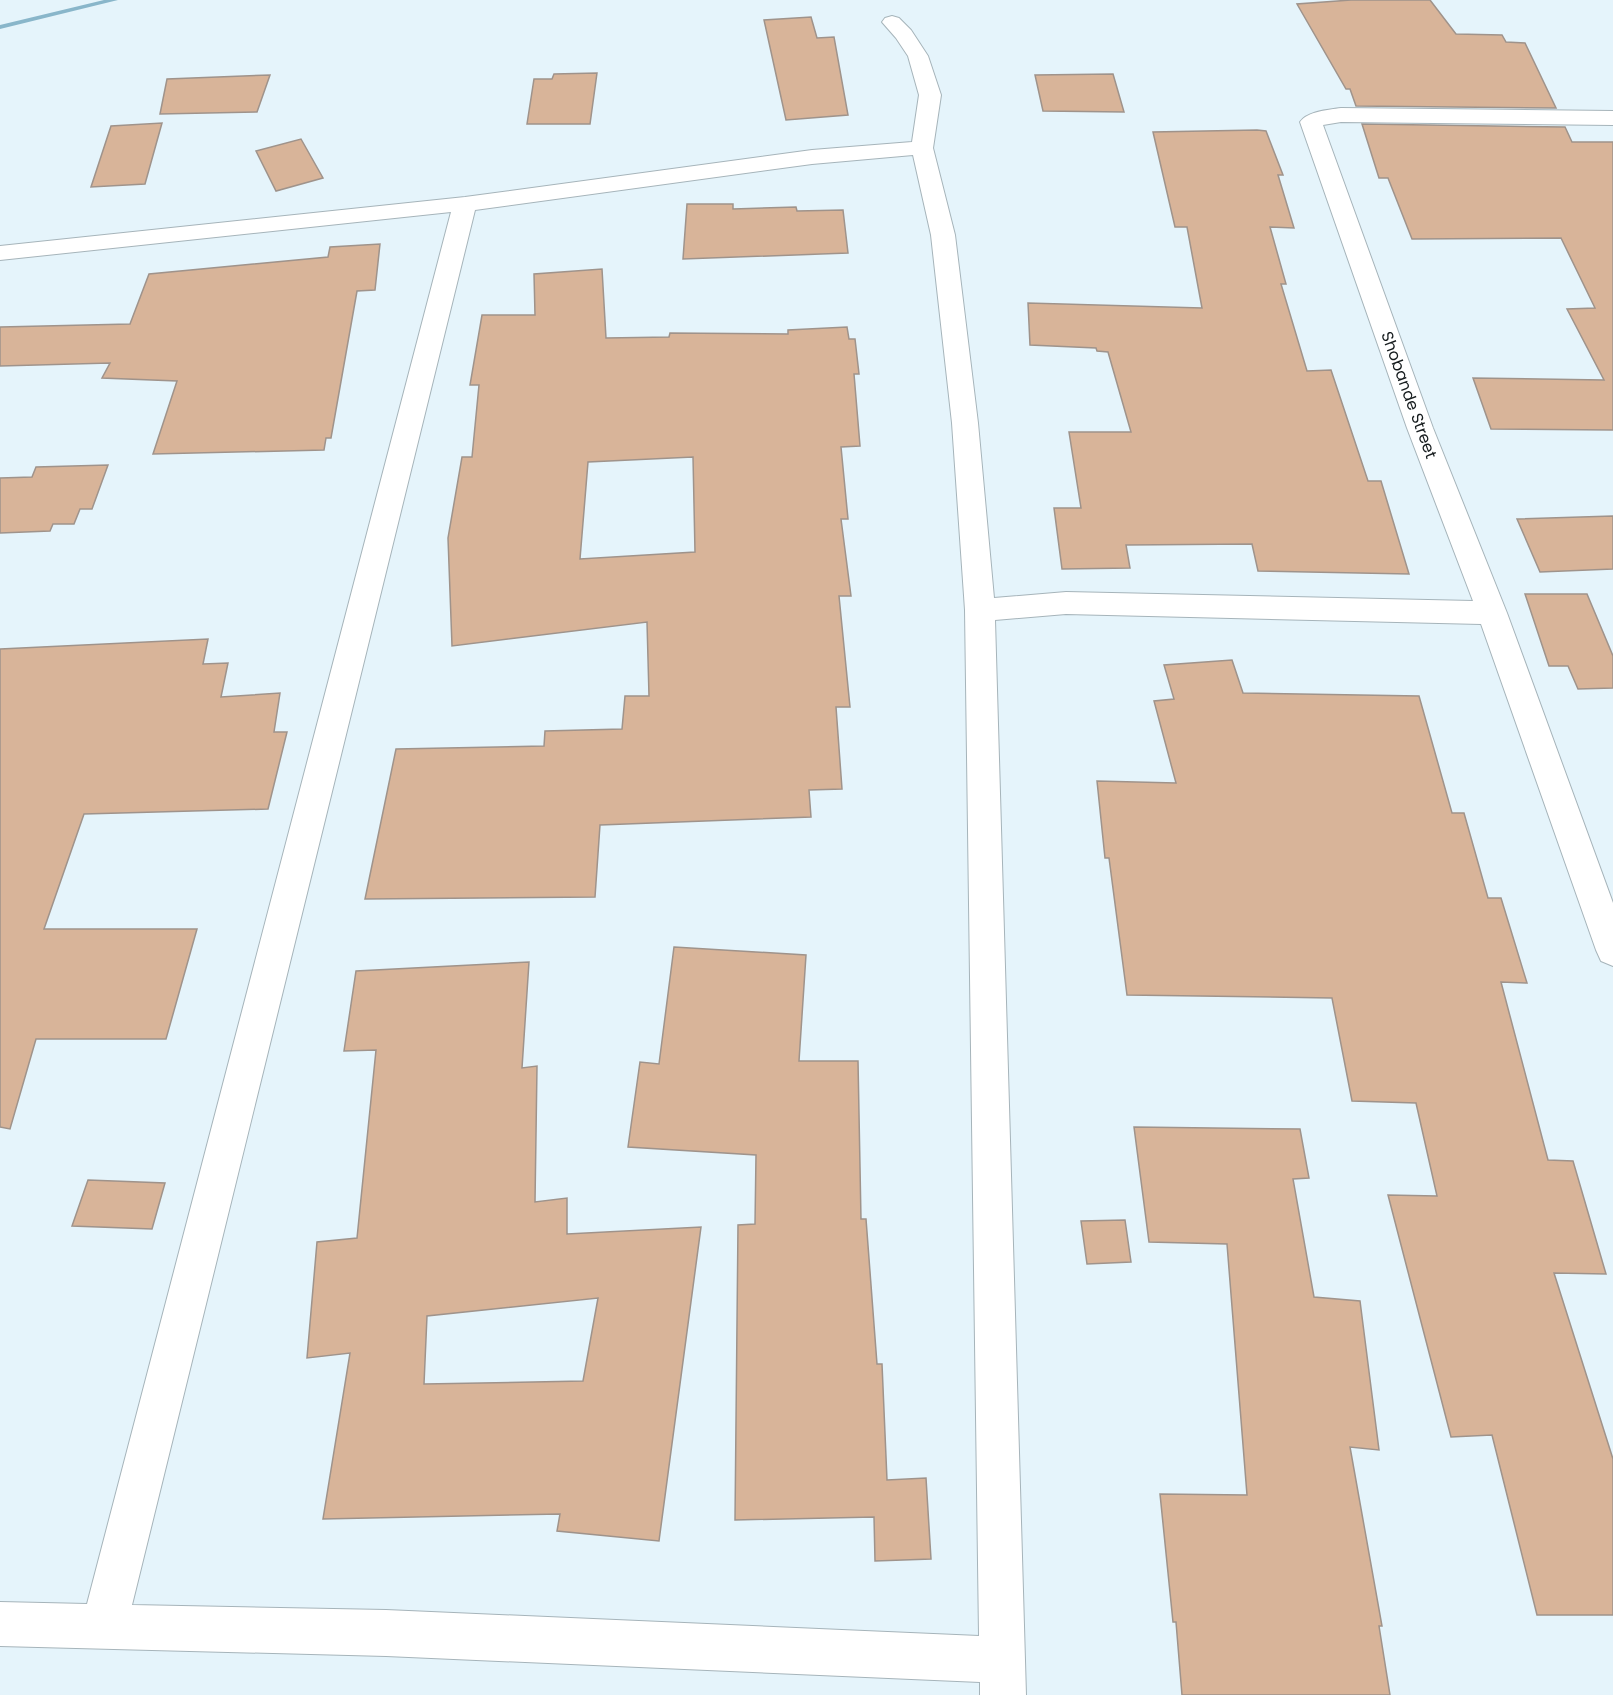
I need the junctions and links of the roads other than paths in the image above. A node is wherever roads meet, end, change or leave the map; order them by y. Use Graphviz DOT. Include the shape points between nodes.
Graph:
graph roads {
  1 [pos="892,22"];
  2 [pos="1613,118"];
  3 [pos="922,148"];
  4 [pos="465,204"];
  5 [pos="0,253"];
  6 [pos="980,610"];
  7 [pos="1492,613"];
  8 [pos="1613,950"];
  9 [pos="0,1624"];
  10 [pos="104,1626"];
  11 [pos="1004,1683"];
  1 -- 3 [label="street" via="918,56 930,95"];
  2 -- 7 [label="street, Shobande Street" via="1341,115 1311,122 1420,428"];
  3 -- 4 [label="street" via="812,157"];
  3 -- 6 [label="street" via="943,235 965,423"];
  4 -- 5 [label="street"];
  4 -- 10 [label="street"];
  6 -- 7 [label="street" via="1066,603"];
  6 -- 11 [label="street"];
  7 -- 8 [label="street, Shobande Street"];
  9 -- 10 [label="street"];
  10 -- 11 [label="street" via="386,1633"];
}
